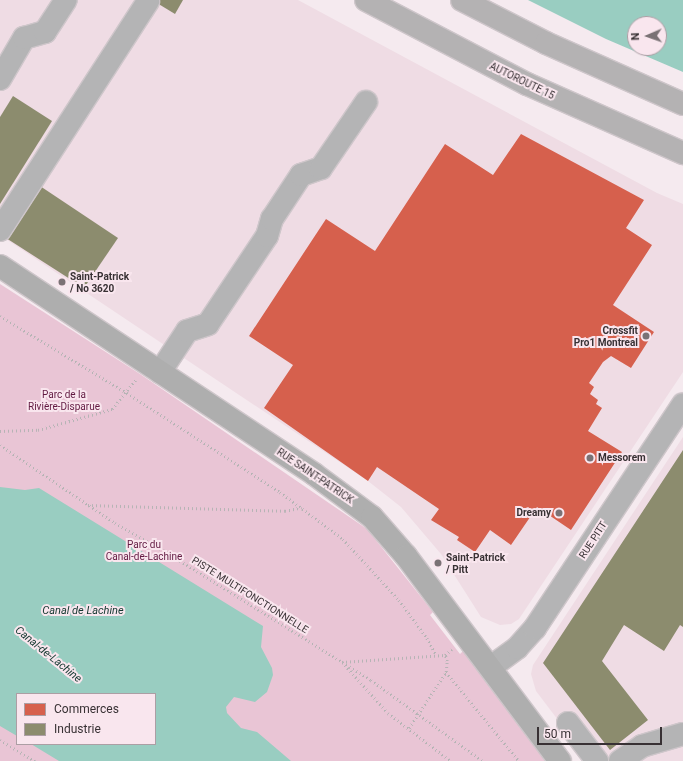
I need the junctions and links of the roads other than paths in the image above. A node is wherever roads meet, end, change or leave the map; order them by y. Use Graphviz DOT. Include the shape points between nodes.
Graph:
graph roads {
  1 [pos="66,0"];
  2 [pos="366,0"];
  3 [pos="462,0"];
  4 [pos="148,1"];
  5 [pos="0,79"];
  6 [pos="366,102"];
  7 [pos="683,104"];
  8 [pos="683,153"];
  9 [pos="0,230"];
  10 [pos="0,266"];
  11 [pos="150,373"];
  12 [pos="683,404"];
  13 [pos="491,667"];
  14 [pos="568,723"];
  15 [pos="683,734"];
  16 [pos="560,761"];
  17 [pos="597,761"];
  18 [pos="620,761"];
  1 -- 5 [label="street" via="45,32 24,38"];
  2 -- 8 [label="highway, AUTOROUTE 15" via="534,87"];
  3 -- 7 [label="highway" via="546,43"];
  4 -- 9 [label="street"];
  6 -- 11 [label="street" via="321,168 300,175 272,219 267,236 208,324 187,331"];
  10 -- 11 [label="main road, RUE SAINT-PATRICK"];
  11 -- 13 [label="main road, RUE SAINT-PATRICK" via="350,499 372,517 406,556"];
  12 -- 13 [label="street, RUE PITT" via="535,628 510,654"];
  13 -- 16 [label="main road, RUE SAINT-PATRICK"];
  14 -- 17 [label="street"];
  15 -- 18 [label="street" via="642,746"];
}
